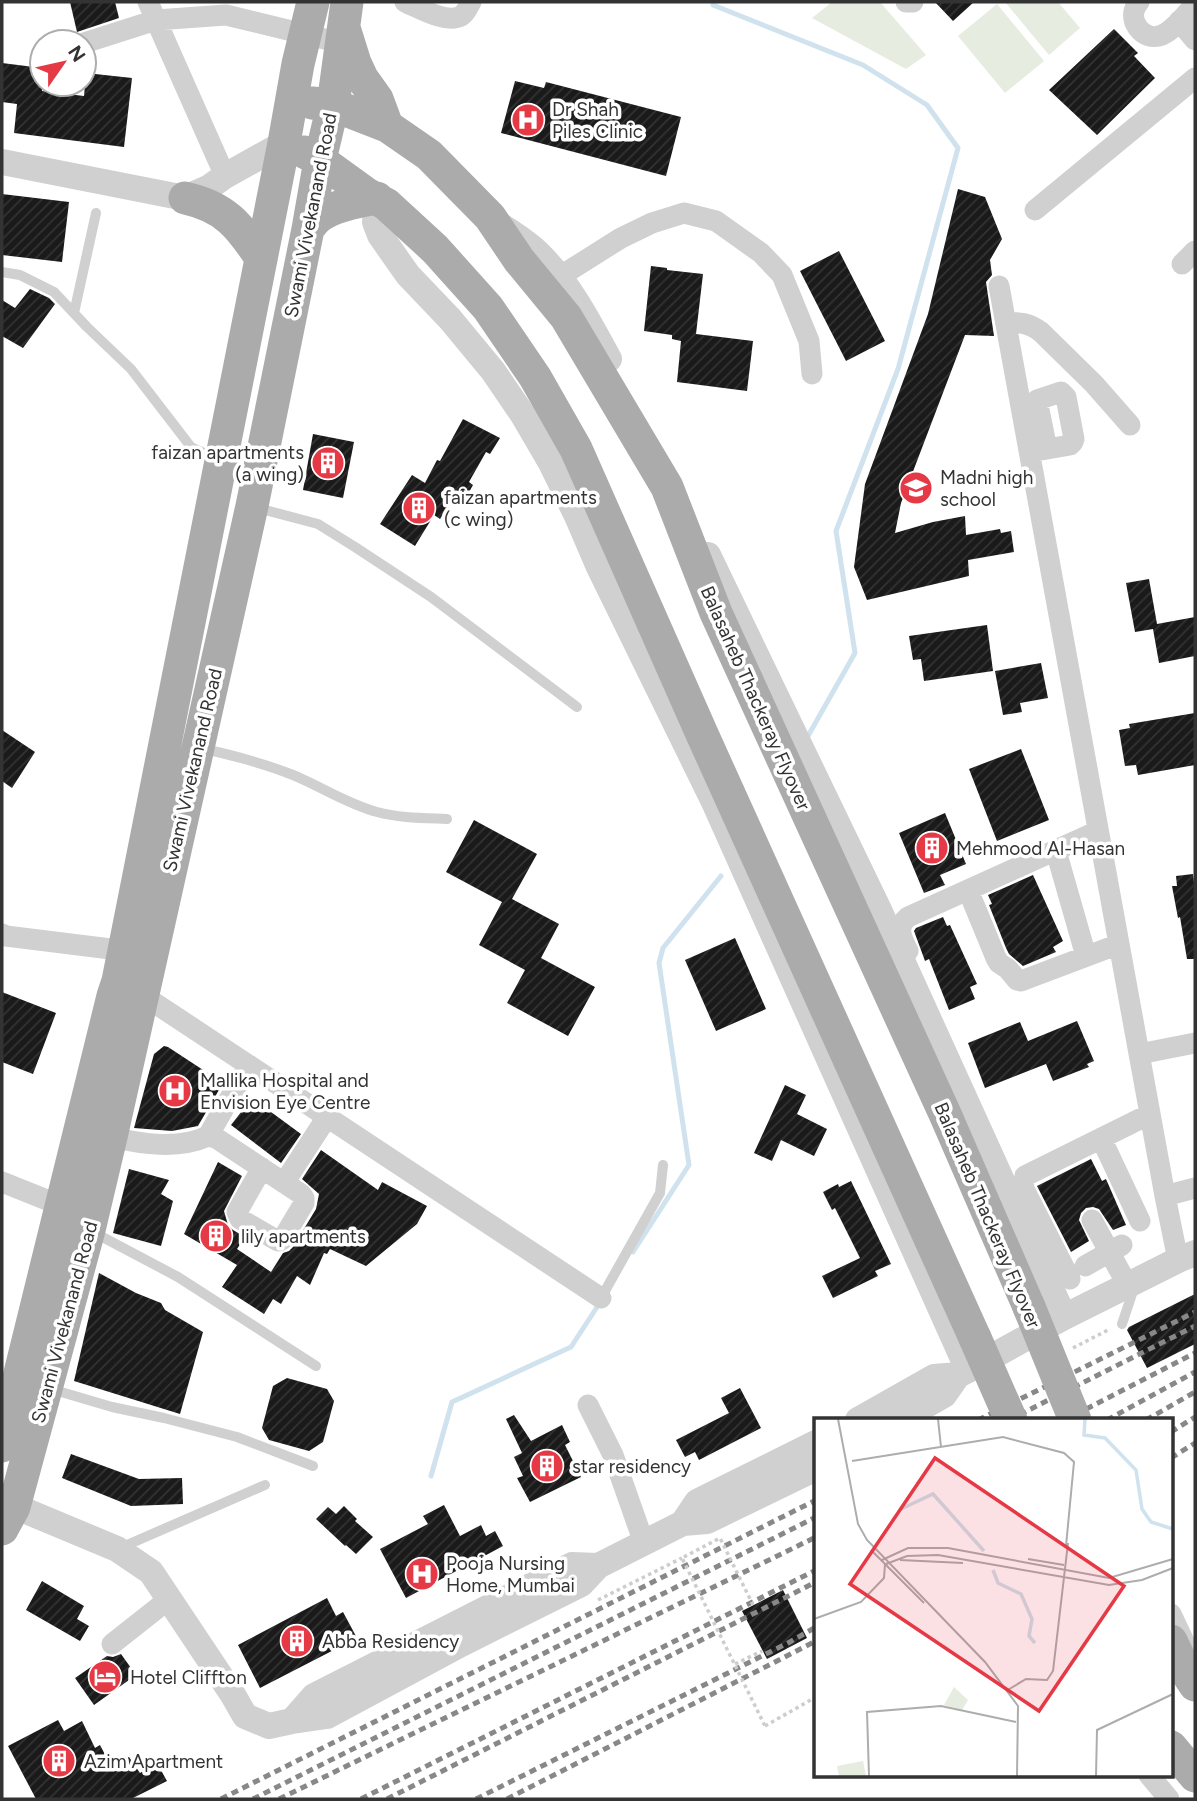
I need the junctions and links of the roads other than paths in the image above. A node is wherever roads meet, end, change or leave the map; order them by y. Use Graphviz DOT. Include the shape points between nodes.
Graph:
graph roads {
  1 [pos="313,2"];
  2 [pos="405,2"];
  3 [pos="471,2"];
  4 [pos="906,2"];
  5 [pos="913,2"];
  6 [pos="1139,2"];
  7 [pos="1195,4"];
  8 [pos="152,11"];
  9 [pos="1179,21"];
  10 [pos="343,23"];
  11 [pos="305,34"];
  12 [pos="98,36"];
  13 [pos="1195,40"];
  14 [pos="1195,78"];
  15 [pos="292,101"];
  16 [pos="332,105"];
  17 [pos="387,126"];
  18 [pos="284,143"];
  19 [pos="320,160"];
  20 [pos="2,162"];
  21 [pos="225,176"];
  22 [pos="185,198"];
  23 [pos="377,198"];
  24 [pos="1035,210"];
  25 [pos="96,213"];
  26 [pos="490,217"];
  27 [pos="307,229"];
  28 [pos="261,258"];
  29 [pos="2,272"];
  30 [pos="559,277"];
  31 [pos="999,286"];
  32 [pos="74,313"];
  33 [pos="1006,323"];
  34 [pos="812,374"];
  35 [pos="1130,425"];
  36 [pos="221,461"];
  37 [pos="252,506"];
  38 [pos="578,707"];
  39 [pos="197,747"];
  40 [pos="446,819"];
  41 [pos="1098,831"];
  42 [pos="1056,851"];
  43 [pos="968,890"];
  44 [pos="2,934"];
  45 [pos="1119,944"];
  46 [pos="1086,956"];
  47 [pos="134,970"];
  48 [pos="939,1016"];
  49 [pos="1195,1043"];
  50 [pos="1139,1054"];
  51 [pos="249,1065"];
  52 [pos="1150,1114"];
  53 [pos="327,1117"];
  54 [pos="208,1136"];
  55 [pos="111,1138"];
  56 [pos="1101,1138"];
  57 [pos="663,1165"];
  58 [pos="262,1168"];
  59 [pos="2,1182"];
  60 [pos="284,1183"];
  61 [pos="1195,1188"];
  62 [pos="1165,1196"];
  63 [pos="62,1206"];
  64 [pos="1092,1220"];
  65 [pos="1140,1221"];
  66 [pos="89,1230"];
  67 [pos="1115,1248"];
  68 [pos="1186,1256"];
  69 [pos="1132,1284"];
  70 [pos="601,1298"];
  71 [pos="1064,1317"];
  72 [pos="1122,1324"];
  73 [pos="316,1366"];
  74 [pos="953,1374"];
  75 [pos="46,1387"];
  76 [pos="587,1405"];
  77 [pos="860,1418"];
  78 [pos="902,1418"];
  79 [pos="1011,1418"];
  80 [pos="1075,1418"];
  81 [pos="814,1444"];
  82 [pos="2,1446"];
  83 [pos="313,1466"];
  84 [pos="814,1469"];
  85 [pos="265,1485"];
  86 [pos="746,1490"];
  87 [pos="6,1512"];
  88 [pos="644,1543"];
  89 [pos="117,1549"];
  90 [pos="169,1599"];
  91 [pos="1172,1616"];
  92 [pos="1172,1643"];
  93 [pos="112,1644"];
  94 [pos="1195,1665"];
  95 [pos="1195,1685"];
  96 [pos="1172,1747"];
  97 [pos="1150,1776"];
  98 [pos="1195,1776"];
  99 [pos="1169,1799"];
  1 -- 11 [label="main road, Swami Vivekanand Road"];
  2 -- 3 [label="street" via="452,19"];
  4 -- 5 [label="street"];
  6 -- 9 [label="street" via="1133,16 1150,37 1165,34"];
  7 -- 9 [label="street"];
  8 -- 11 [label="street" via="226,15"];
  8 -- 12 [label="street"];
  8 -- 21 [label="street"];
  9 -- 13 [label="street"];
  10 -- 11 [label="street"];
  10 -- 16 [label="main road, Swami Vivekanand Road"];
  10 -- 17 [label="main road" via="355,63"];
  11 -- 15 [label="main road, Swami Vivekanand Road"];
  14 -- 24 [label="street"];
  15 -- 16 [label="main road, Balasaheb Thackeray Flyover"];
  15 -- 18 [label="main road, Swami Vivekanand Road"];
  16 -- 17 [label="main road, Balasaheb Thackeray Flyover"];
  16 -- 19 [label="main road, Swami Vivekanand Road"];
  17 -- 26 [label="main road, Balasaheb Thackeray Flyover" via="429,155"];
  18 -- 19 [label="main road"];
  18 -- 21 [label="street"];
  18 -- 28 [label="main road, Swami Vivekanand Road"];
  19 -- 23 [label="main road"];
  19 -- 27 [label="main road, Swami Vivekanand Road"];
  20 -- 22 [label="street"];
  21 -- 22 [label="street"];
  22 -- 28 [label="main road" via="230,217"];
  23 -- 27 [label="main road" via="329,211"];
  23 -- 74 [label="street" via="375,222 380,235 408,275 493,371 551,463 577,516 715,802"];
  23 -- 79 [label="main road, bridge" via="435,249 488,308 576,449"];
  25 -- 32 [label="lane"];
  26 -- 30 [label="street" via="538,253"];
  26 -- 80 [label="main road, Balasaheb Thackeray Flyover, bridge" via="566,317 667,487 716,613 939,1101"];
  27 -- 37 [label="main road, Swami Vivekanand Road"];
  28 -- 36 [label="main road, Swami Vivekanand Road"];
  29 -- 32 [label="lane" via="20,275 54,292"];
  30 -- 34 [label="street" via="652,223 684,213 716,220 782,275 809,341"];
  30 -- 71 [label="street" via="627,393 694,526 873,897"];
  31 -- 33 [label="street"];
  32 -- 36 [label="lane" via="131,369 191,447"];
  33 -- 35 [label="street" via="1024,323 1041,332"];
  33 -- 41 [label="street" via="1038,450"];
  36 -- 47 [label="main road, Swami Vivekanand Road"];
  37 -- 38 [label="lane" via="318,524 346,541 431,597"];
  37 -- 39 [label="main road, Swami Vivekanand Road"];
  39 -- 40 [label="lane" via="294,775 379,813"];
  39 -- 47 [label="main road, Swami Vivekanand Road"];
  41 -- 42 [label="street"];
  41 -- 45 [label="street"];
  42 -- 43 [label="street"];
  42 -- 46 [label="street"];
  43 -- 46 [label="street" via="996,958 1017,980"];
  43 -- 48 [label="street" via="908,917 899,928"];
  44 -- 47 [label="street"];
  45 -- 46 [label="street"];
  45 -- 50 [label="street"];
  47 -- 51 [label="street"];
  47 -- 55 [label="main road, Swami Vivekanand Road"];
  47 -- 63 [label="main road, Swami Vivekanand Road"];
  49 -- 50 [label="street"];
  50 -- 52 [label="street"];
  51 -- 53 [label="street"];
  51 -- 54 [label="street"];
  52 -- 56 [label="street"];
  52 -- 62 [label="street"];
  53 -- 60 [label="street"];
  53 -- 70 [label="street"];
  54 -- 55 [label="street" via="189,1143 163,1144"];
  54 -- 58 [label="street"];
  55 -- 66 [label="main road, Swami Vivekanand Road"];
  56 -- 65 [label="street"];
  56 -- 67 [label="street" via="1029,1173 1023,1187 1077,1272"];
  57 -- 70 [label="lane" via="660,1193"];
  58 -- 60 [label="street"];
  58 -- 60 [label="street" via="237,1216 278,1241 285,1237 304,1203 301,1194"];
  59 -- 63 [label="street"];
  61 -- 62 [label="street"];
  62 -- 68 [label="street"];
  63 -- 82 [label="main road, Swami Vivekanand Road"];
  64 -- 67 [label="street"];
  66 -- 73 [label="lane" via="178,1276"];
  66 -- 75 [label="main road, Swami Vivekanand Road"];
  67 -- 69 [label="street"];
  68 -- 69 [label="street"];
  69 -- 71 [label="street"];
  69 -- 72 [label="lane"];
  71 -- 74 [label="street"];
  74 -- 77 [label="street"];
  74 -- 78 [label="street" via="944,1395"];
  75 -- 83 [label="lane" via="237,1437"];
  75 -- 87 [label="main road, Swami Vivekanand Road"];
  76 -- 88 [label="street" via="613,1455"];
  81 -- 86 [label="street"];
  84 -- 86 [label="street"];
  85 -- 89 [label="lane"];
  86 -- 88 [label="street" via="697,1502 683,1523"];
  87 -- 89 [label="street"];
  88 -- 90 [label="street" via="598,1566 572,1565 525,1601 414,1657 327,1716 269,1727 245,1716"];
  89 -- 90 [label="street" via="152,1572"];
  90 -- 93 [label="street"];
  91 -- 94 [label="street"];
  92 -- 95 [label="main road"];
  96 -- 98 [label="main road"];
  97 -- 99 [label="street"];
}
